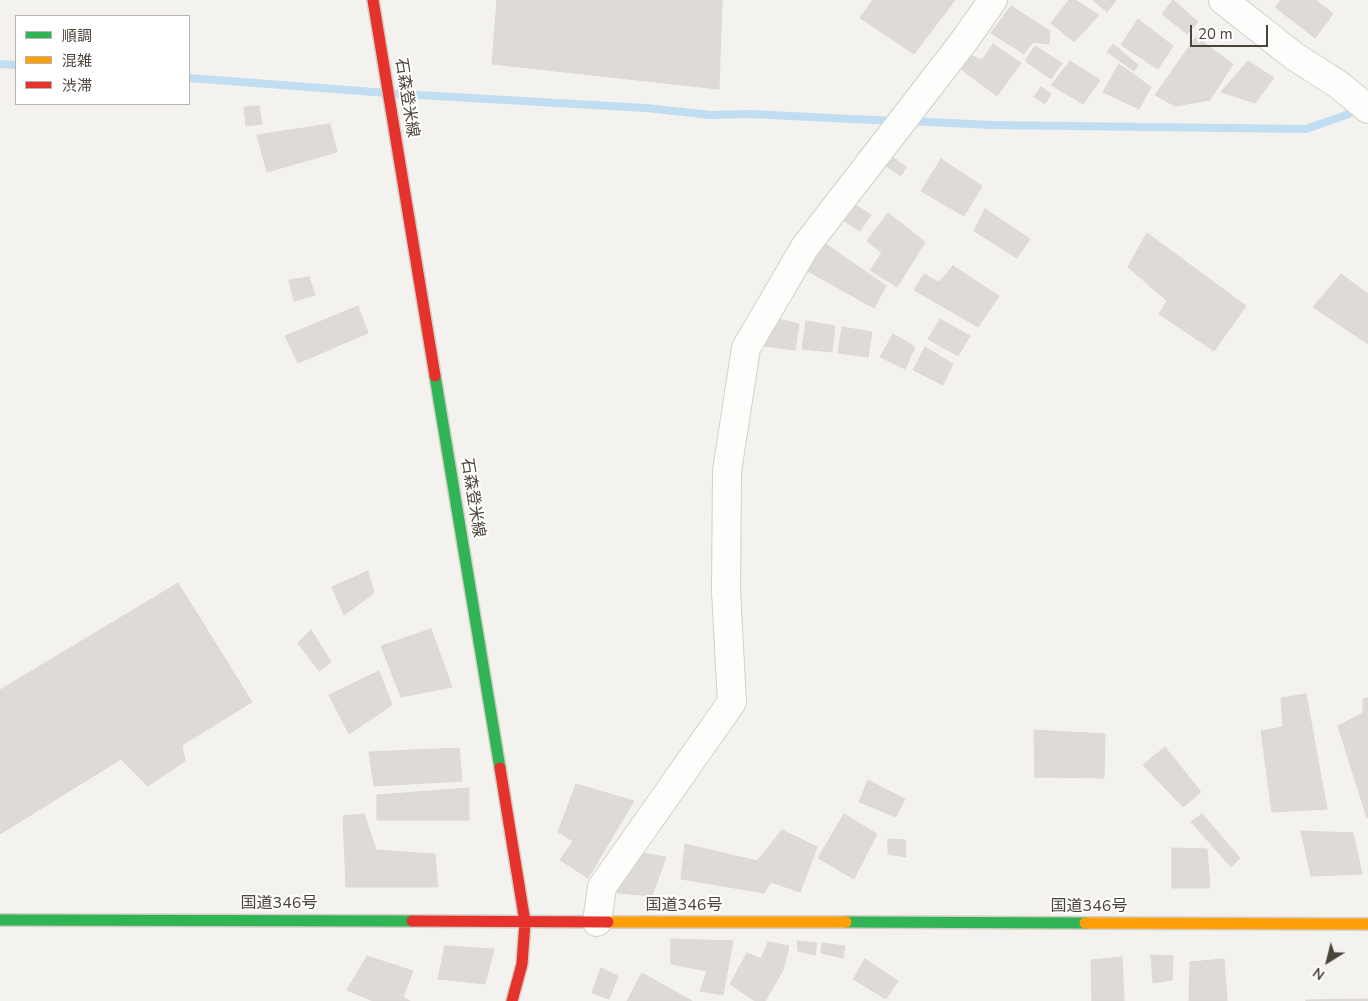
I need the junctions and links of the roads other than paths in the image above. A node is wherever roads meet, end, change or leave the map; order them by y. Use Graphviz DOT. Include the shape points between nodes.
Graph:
graph roads {
  1 [pos="373,0"];
  2 [pos="993,0"];
  3 [pos="1223,0"];
  4 [pos="1368,109"];
  5 [pos="0,920"];
  6 [pos="525,922"];
  7 [pos="597,922"];
  8 [pos="1368,924"];
  9 [pos="512,1001"];
  1 -- 6 [label="main road, 石森登米線"];
  2 -- 7 [label="street" via="805,247 746,348 727,471 726,591 732,702 602,887"];
  3 -- 4 [label="street"];
  5 -- 6 [label="main road, 国道346号"];
  6 -- 7 [label="main road, 国道346号"];
  6 -- 9 [label="main road, 石森登米線" via="522,964"];
  7 -- 8 [label="main road, 国道346号"];
}
